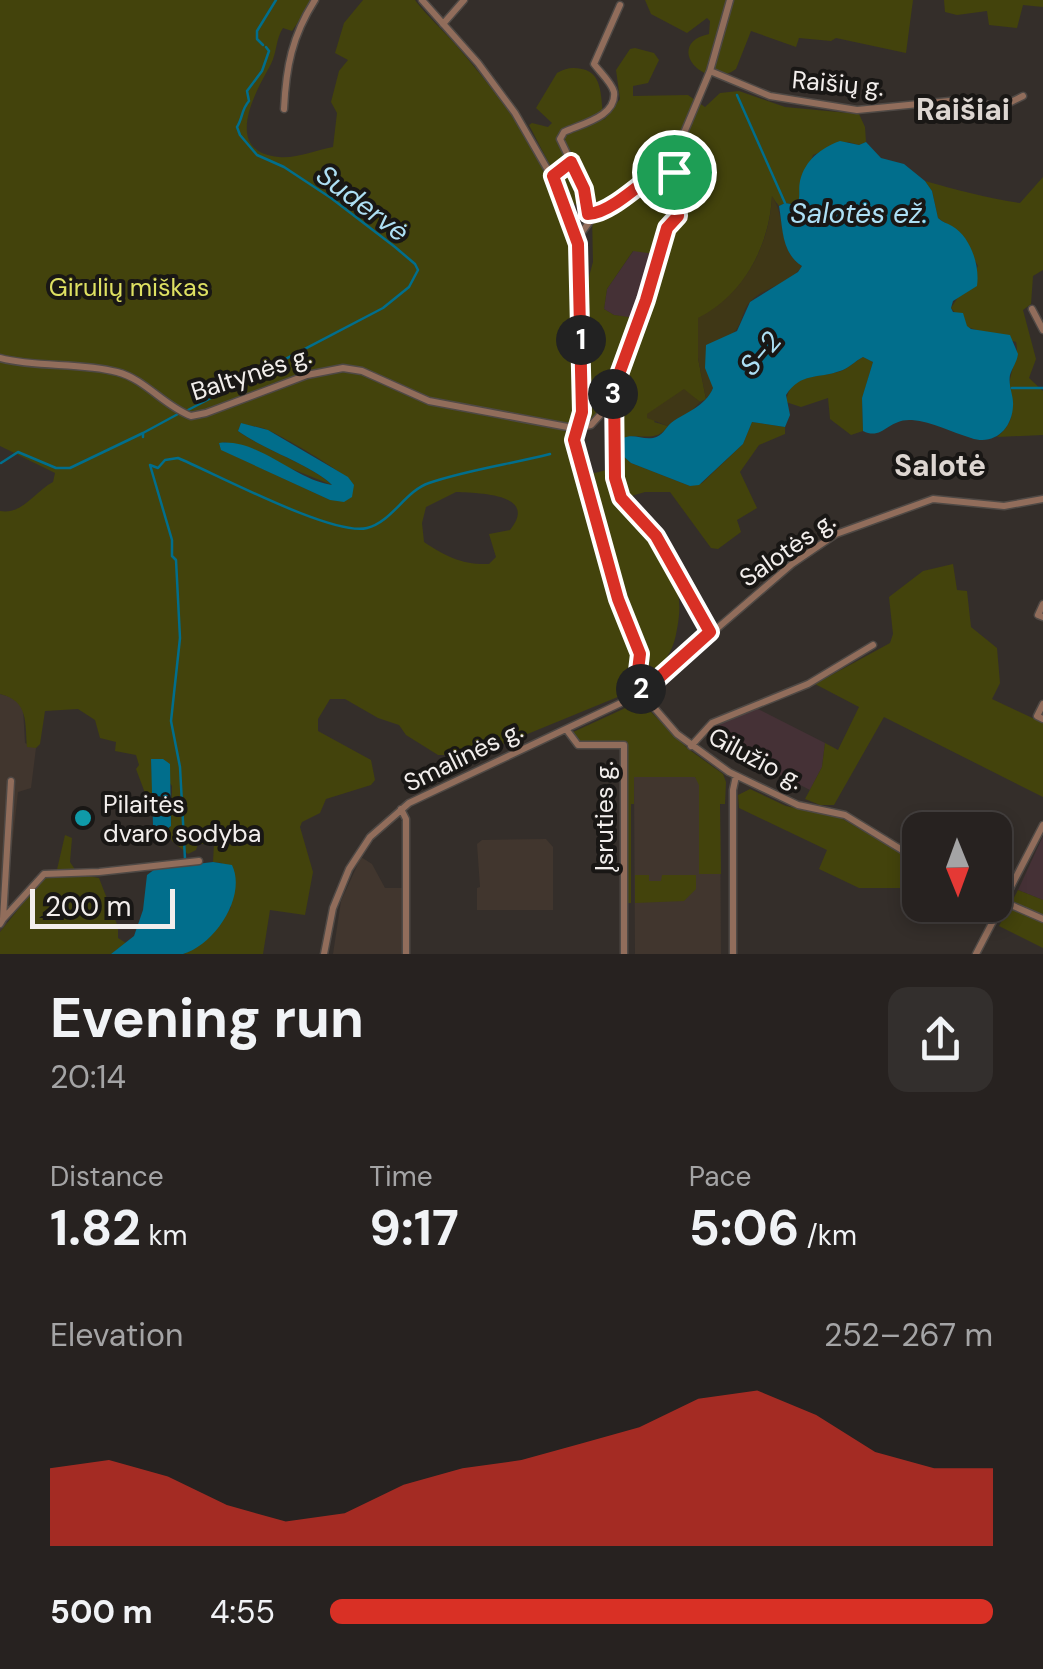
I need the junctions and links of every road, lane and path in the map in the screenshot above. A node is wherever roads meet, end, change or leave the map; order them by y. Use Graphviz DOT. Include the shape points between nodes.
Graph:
graph roads {
  1 [pos="315,0"];
  2 [pos="422,0"];
  3 [pos="464,0"];
  4 [pos="730,0"];
  5 [pos="620,5"];
  6 [pos="443,24"];
  7 [pos="710,71"];
  8 [pos="1023,96"];
  9 [pos="284,109"];
  10 [pos="674,159"];
  11 [pos="571,162"];
  12 [pos="553,176"];
  13 [pos="567,210"];
  14 [pos="591,214"];
  15 [pos="577,239"];
  16 [pos="1032,309"];
  17 [pos="1043,330"];
  18 [pos="0,358"];
  19 [pos="612,402"];
  20 [pos="578,427"];
  21 [pos="1043,499"];
  22 [pos="1043,604"];
  23 [pos="1043,617"];
  24 [pos="710,632"];
  25 [pos="873,646"];
  26 [pos="642,693"];
  27 [pos="1043,704"];
  28 [pos="1043,719"];
  29 [pos="566,729"];
  30 [pos="691,746"];
  31 [pos="736,776"];
  32 [pos="11,781"];
  33 [pos="401,809"];
  34 [pos="1043,825"];
  35 [pos="902,850"];
  36 [pos="198,860"];
  37 [pos="1012,878"];
  38 [pos="1012,906"];
  39 [pos="1043,920"];
  40 [pos="2,921"];
  41 [pos="990,922"];
  42 [pos="324,954"];
  43 [pos="406,954"];
  44 [pos="624,954"];
  45 [pos="733,954"];
  46 [pos="976,954"];
  1 -- 9 [label="street" via="287,59"];
  2 -- 6 [label="street"];
  3 -- 6 [label="street"];
  4 -- 7 [label="street"];
  5 -- 11 [label="street" via="594,64 614,96 600,117 564,132 560,140"];
  6 -- 12 [label="street" via="515,113"];
  7 -- 8 [label="street, Raišių g." via="770,96 857,110 960,100 1001,106"];
  7 -- 10 [label="street"];
  10 -- 14 [label="street" via="614,206"];
  10 -- 19 [label="street" via="678,216 667,228"];
  11 -- 12 [label="street"];
  11 -- 14 [label="street"];
  12 -- 13 [label="street"];
  13 -- 14 [label="street"];
  13 -- 15 [label="street"];
  14 -- 15 [label="street"];
  15 -- 20 [label="street"];
  16 -- 17 [label="street"];
  18 -- 20 [label="street, Baltynės g." via="116,372 191,416 343,368 429,401"];
  19 -- 20 [label="street" via="591,425"];
  19 -- 24 [label="street" via="617,490 656,536"];
  20 -- 26 [label="street" via="574,440 582,475 640,654"];
  21 -- 24 [label="street, Salotės g." via="1004,506 933,499 853,526 805,554"];
  22 -- 23 [label="street"];
  24 -- 26 [label="street, Salotės g."];
  25 -- 30 [label="street" via="808,684 712,724"];
  26 -- 29 [label="street, Smalinės g."];
  26 -- 30 [label="street, Gilužio g."];
  27 -- 28 [label="street" via="1037,716"];
  29 -- 33 [label="street, Smalinės g."];
  29 -- 44 [label="street, Įsruties g." via="578,746 624,744"];
  30 -- 31 [label="street, Gilužio g."];
  31 -- 35 [label="street, Gilužio g." via="798,805 845,815"];
  31 -- 45 [label="street"];
  32 -- 40 [label="street"];
  33 -- 42 [label="street, Smalinės g." via="349,868"];
  33 -- 43 [label="street"];
  34 -- 37 [label="street"];
  36 -- 40 [label="street" via="44,874"];
  38 -- 39 [label="street"];
  41 -- 46 [label="street"];
}
